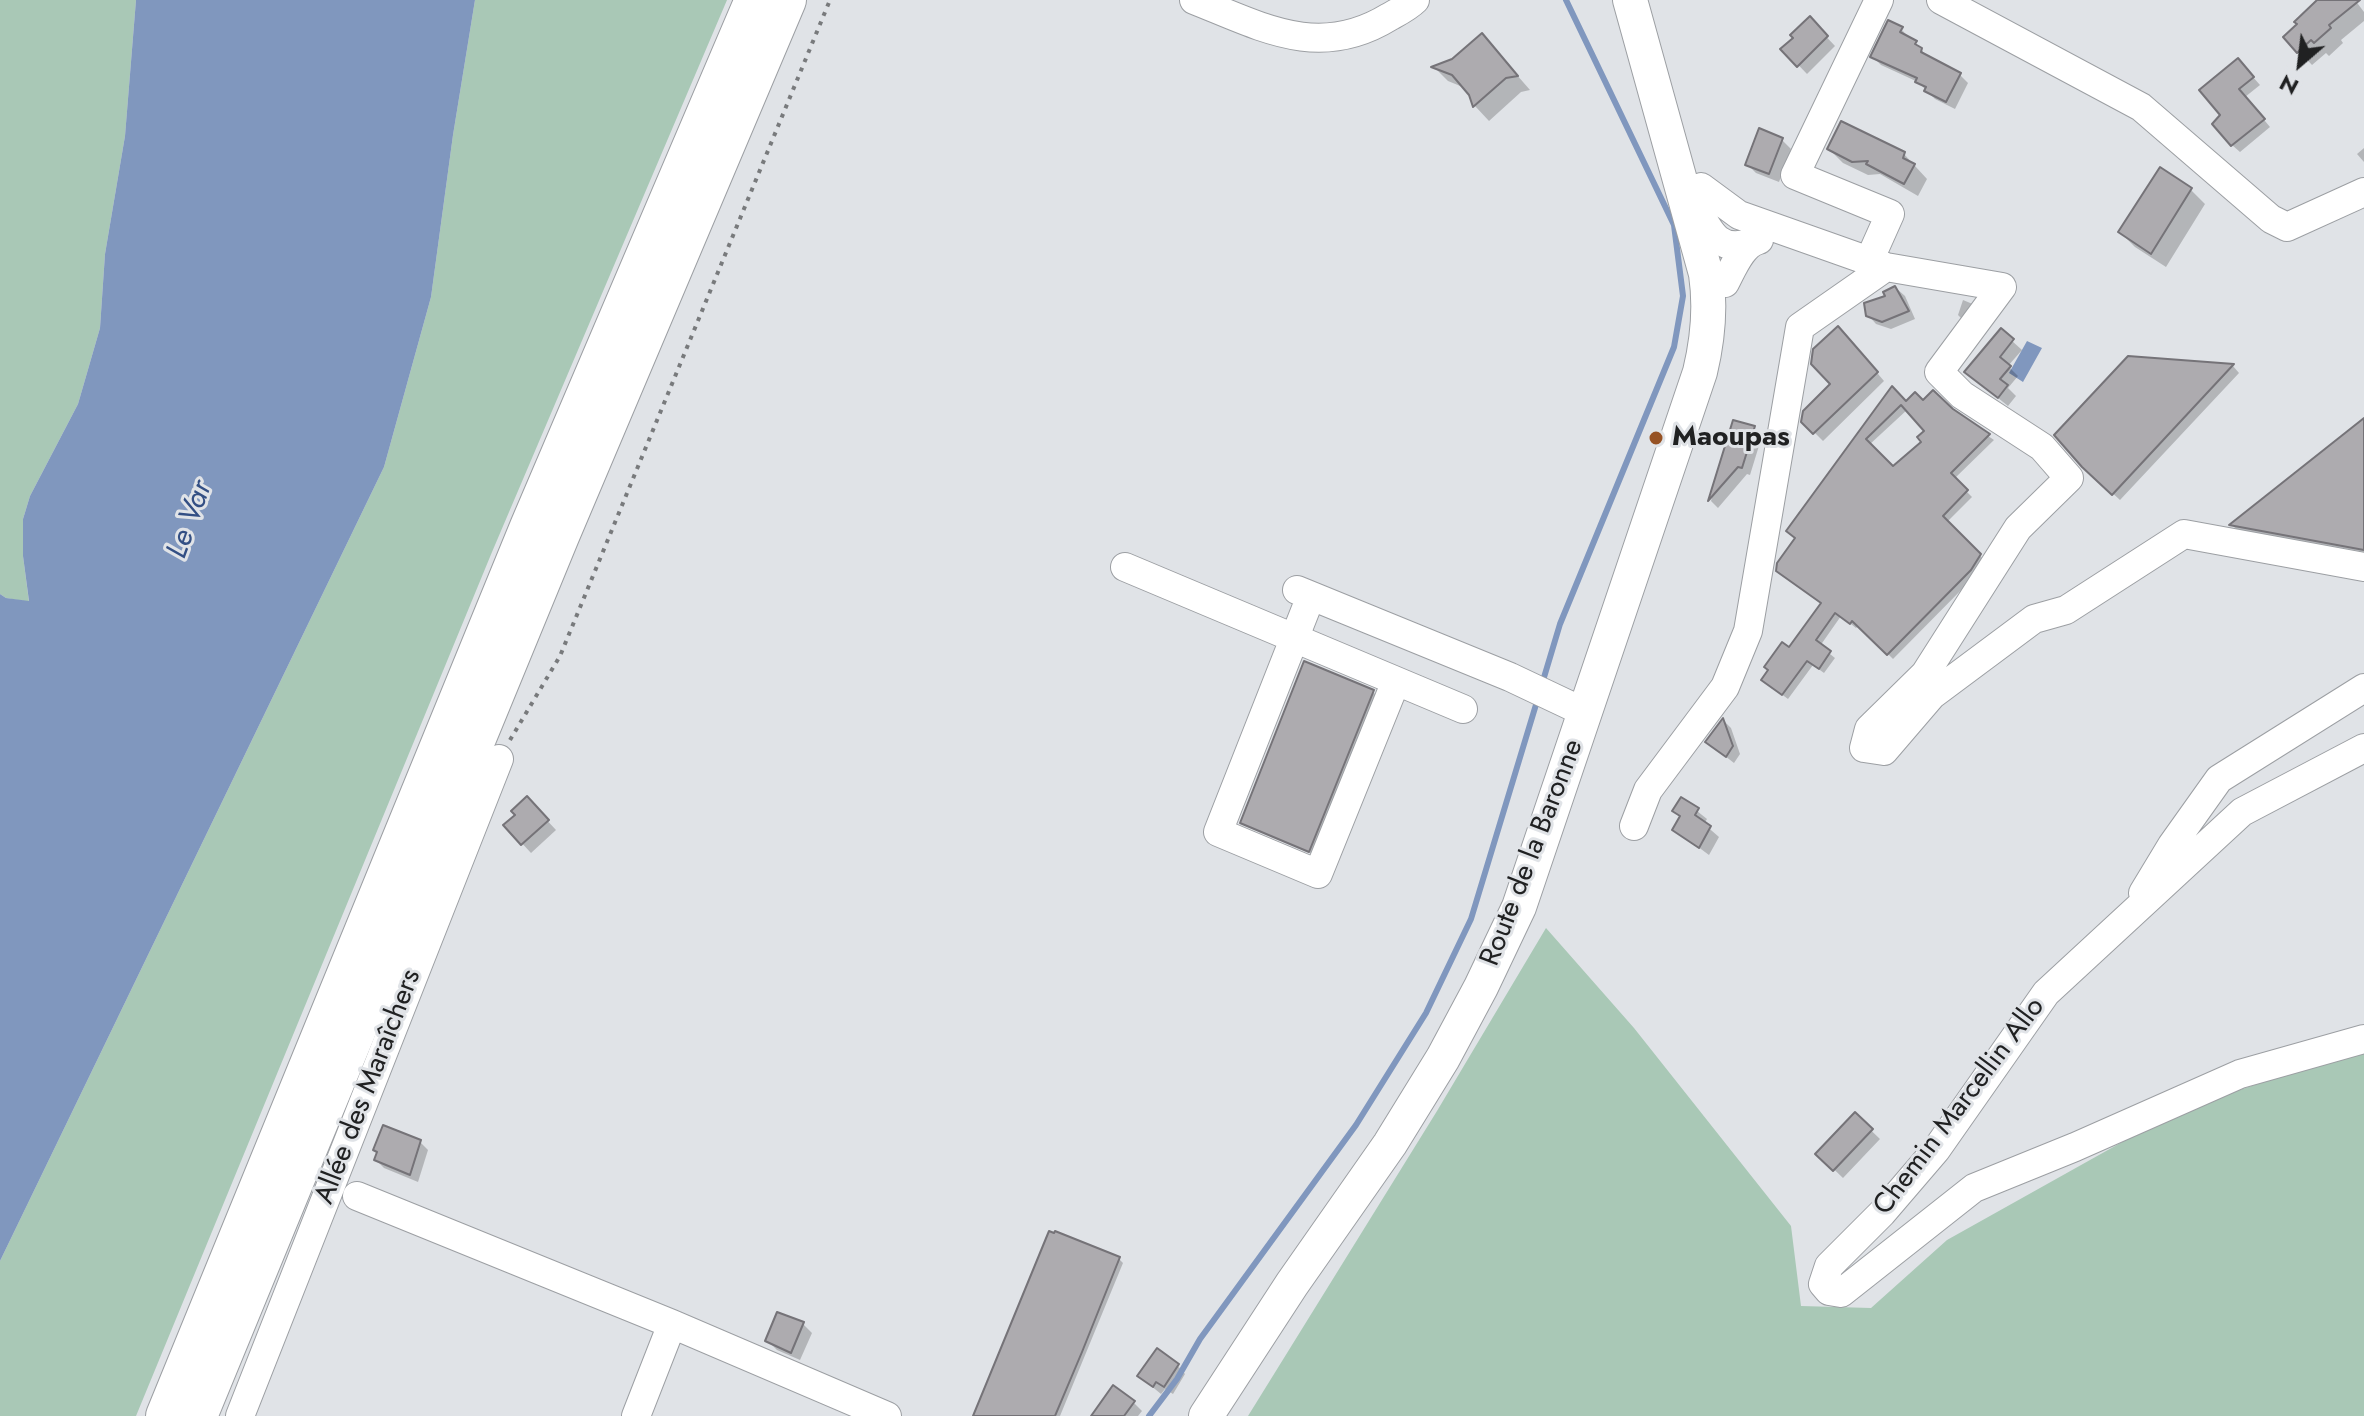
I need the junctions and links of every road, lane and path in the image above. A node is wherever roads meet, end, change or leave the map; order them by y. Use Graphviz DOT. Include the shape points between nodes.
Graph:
graph roads {
  1 [pos="755,0"];
  2 [pos="786,0"];
  3 [pos="830,0"];
  4 [pos="1194,0"];
  5 [pos="1415,0"];
  6 [pos="1630,0"];
  7 [pos="1879,0"];
  8 [pos="1941,0"];
  9 [pos="1690,183"];
  10 [pos="2364,192"];
  11 [pos="1724,245"];
  12 [pos="1877,264"];
  13 [pos="1125,567"];
  14 [pos="2364,567"];
  15 [pos="1294,638"];
  16 [pos="1396,681"];
  17 [pos="2364,688"];
  18 [pos="1463,709"];
  19 [pos="1586,713"];
  20 [pos="2364,748"];
  21 [pos="499,759"];
  22 [pos="1634,826"];
  23 [pos="2126,921"];
  24 [pos="2364,1039"];
  25 [pos="357,1196"];
  26 [pos="672,1324"];
  27 [pos="166,1416"];
  28 [pos="197,1416"];
  29 [pos="240,1416"];
  30 [pos="636,1416"];
  31 [pos="887,1416"];
  32 [pos="1206,1416"];
  1 -- 27 [label="highway" via="530,527"];
  2 -- 28 [label="highway"];
  3 -- 21 [label="path" via="560,656"];
  4 -- 5 [label="street" via="1280,33 1322,40 1371,28"];
  6 -- 9 [label="main road, Route de la Baronne" via="1665,134"];
  7 -- 12 [label="street" via="1795,175 1890,214"];
  8 -- 10 [label="street" via="2141,107 2287,227"];
  9 -- 11 [label="main road, Route de la Baronne"];
  9 -- 11 [label="street"];
  11 -- 12 [label="street" via="1787,233"];
  11 -- 19 [label="main road, Route de la Baronne" via="1709,295 1700,372"];
  12 -- 14 [label="street" via="2002,287 1939,372 1962,395 2042,447 2069,478 2018,528 1925,674 1869,729 1864,748 1884,751 1932,695 2034,619 2066,610 2184,534"];
  12 -- 22 [label="street" via="1800,327 1748,631 1725,687 1648,790"];
  13 -- 15 [label="street"];
  15 -- 16 [label="street"];
  15 -- 16 [label="street" via="1218,832 1232,838 1318,874"];
  15 -- 19 [label="street" via="1304,593"];
  16 -- 18 [label="street"];
  17 -- 23 [label="street" via="2219,779"];
  19 -- 32 [label="main road, Route de la Baronne" via="1519,907 1475,999 1390,1144"];
  20 -- 23 [label="street, Chemin Marcellin Allo" via="2242,812"];
  21 -- 29 [label="street, Allée des Maraîchers"];
  23 -- 24 [label="street, Chemin Marcellin Allo" via="2046,993 1936,1150 1829,1266 1823,1284 1829,1291 1841,1293 1974,1188 2240,1074"];
  25 -- 26 [label="street"];
  26 -- 30 [label="street"];
  26 -- 31 [label="street"];
}
